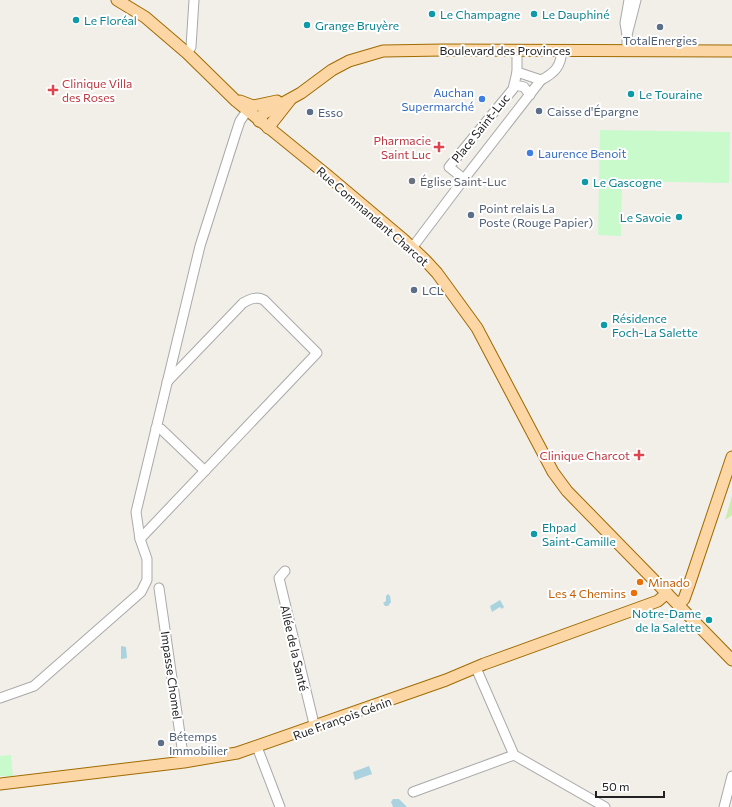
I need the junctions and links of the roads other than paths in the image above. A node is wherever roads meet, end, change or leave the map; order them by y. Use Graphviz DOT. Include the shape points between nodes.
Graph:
graph roads {
  1 [pos="117,0"];
  2 [pos="194,0"];
  3 [pos="629,0"];
  4 [pos="636,0"];
  5 [pos="627,35"];
  6 [pos="517,50"];
  7 [pos="562,50"];
  8 [pos="627,50"];
  9 [pos="732,51"];
  10 [pos="187,53"];
  11 [pos="517,72"];
  12 [pos="541,80"];
  13 [pos="515,85"];
  14 [pos="530,95"];
  15 [pos="231,97"];
  16 [pos="292,98"];
  17 [pos="247,111"];
  18 [pos="259,121"];
  19 [pos="268,128"];
  20 [pos="464,179"];
  21 [pos="412,248"];
  22 [pos="166,384"];
  23 [pos="156,428"];
  24 [pos="732,459"];
  25 [pos="206,471"];
  26 [pos="140,539"];
  27 [pos="285,571"];
  28 [pos="159,588"];
  29 [pos="667,593"];
  30 [pos="678,604"];
  31 [pos="732,660"];
  32 [pos="476,668"];
  33 [pos="0,698"];
  34 [pos="315,728"];
  35 [pos="257,747"];
  36 [pos="514,754"];
  37 [pos="184,762"];
  38 [pos="732,776"];
  39 [pos="0,784"];
  40 [pos="413,792"];
  41 [pos="280,807"];
  42 [pos="605,807"];
  43 [pos="724,807"];
  1 -- 10 [label="main road, Rue Commandant Charcot" via="145,17"];
  2 -- 10 [label="street" via="191,47"];
  3 -- 5 [label="street" via="625,23"];
  4 -- 5 [label="street"];
  5 -- 8 [label="street"];
  6 -- 7 [label="main road, Boulevard des Provinces"];
  6 -- 11 [label="street, Place Saint-Luc"];
  6 -- 16 [label="main road, Boulevard des Provinces" via="407,50 366,55 332,70"];
  7 -- 8 [label="main road, Boulevard des Provinces"];
  7 -- 12 [label="street, Place Saint-Luc" via="562,60 558,68"];
  8 -- 9 [label="main road, Boulevard des Provinces"];
  10 -- 15 [label="main road, Rue Commandant Charcot"];
  11 -- 12 [label="street"];
  11 -- 13 [label="street, Place Saint-Luc"];
  12 -- 14 [label="street, Place Saint-Luc"];
  13 -- 14 [label="street" via="524,87"];
  13 -- 20 [label="street, Place Saint-Luc" via="449,167"];
  14 -- 20 [label="street, Place Saint-Luc"];
  15 -- 16 [label="main road, Boulevard des Provinces" via="253,106"];
  15 -- 17 [label="main road, Rue Commandant Charcot"];
  16 -- 18 [label="main road, Boulevard des Provinces" via="266,112"];
  16 -- 19 [label="main road, Boulevard des Provinces"];
  17 -- 18 [label="main road, Rue Commandant Charcot"];
  17 -- 22 [label="street" via="240,121 200,246"];
  18 -- 19 [label="main road, Rue Commandant Charcot"];
  19 -- 21 [label="main road, Rue Commandant Charcot" via="328,175"];
  20 -- 21 [label="street, Place Saint-Luc"];
  21 -- 29 [label="main road, Rue Commandant Charcot" via="437,273 477,328 552,472"];
  22 -- 23 [label="street"];
  22 -- 25 [label="street" via="243,303 251,298 259,297 264,300 318,353"];
  23 -- 25 [label="street" via="161,429"];
  23 -- 26 [label="street" via="136,512"];
  24 -- 30 [label="main road" via="684,599"];
  25 -- 26 [label="street"];
  26 -- 33 [label="street" via="147,558 147,580 141,592 34,686"];
  27 -- 34 [label="street, Allée de la Santé" via="279,578"];
  28 -- 37 [label="street, Impasse Chomel"];
  29 -- 30 [label="main road, Rue Commandant Charcot"];
  29 -- 32 [label="main road, Rue François Génin" via="658,601"];
  30 -- 31 [label="main road, Rue Commandant Charcot"];
  32 -- 34 [label="main road, Rue François Génin"];
  32 -- 36 [label="street"];
  34 -- 35 [label="main road, Rue François Génin"];
  35 -- 37 [label="main road, Rue François Génin" via="217,758"];
  35 -- 41 [label="street"];
  36 -- 40 [label="street"];
  36 -- 42 [label="street"];
  37 -- 39 [label="main road, Rue François Génin"];
  38 -- 43 [label="street"];
}
